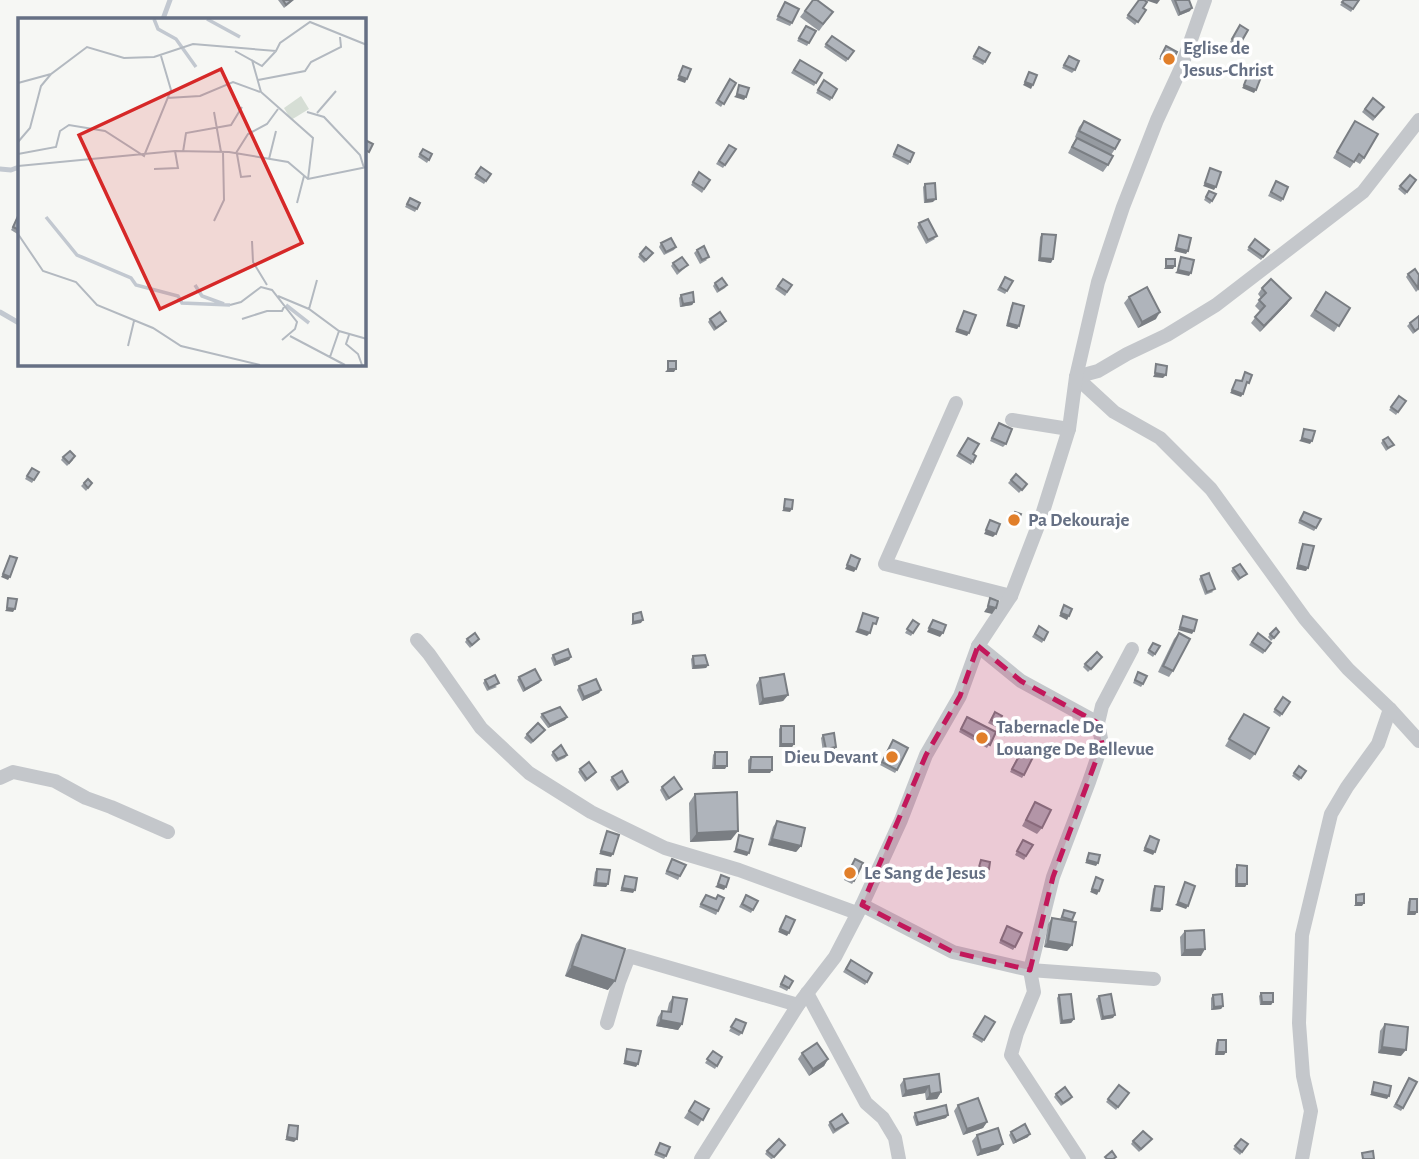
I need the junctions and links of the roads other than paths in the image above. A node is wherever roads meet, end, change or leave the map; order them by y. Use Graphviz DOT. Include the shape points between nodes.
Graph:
graph roads {
  1 [pos="1205,0"];
  2 [pos="1419,120"];
  3 [pos="1076,377"];
  4 [pos="956,403"];
  5 [pos="1012,420"];
  6 [pos="1069,429"];
  7 [pos="1012,596"];
  8 [pos="417,640"];
  9 [pos="978,646"];
  10 [pos="1132,649"];
  11 [pos="1390,709"];
  12 [pos="1098,723"];
  13 [pos="1419,741"];
  14 [pos="0,778"];
  15 [pos="167,832"];
  16 [pos="860,909"];
  17 [pos="1030,970"];
  18 [pos="1154,979"];
  19 [pos="803,999"];
  20 [pos="607,1023"];
  21 [pos="701,1159"];
  22 [pos="899,1159"];
  23 [pos="1079,1159"];
  24 [pos="1302,1159"];
  1 -- 3 [label="street" via="1115,230"];
  2 -- 3 [label="street" via="1363,192 1216,305 1098,371"];
  3 -- 6 [label="street"];
  3 -- 11 [label="street" via="1114,412 1160,438 1211,489 1305,619"];
  4 -- 7 [label="street" via="885,564"];
  5 -- 6 [label="street"];
  6 -- 7 [label="street"];
  7 -- 9 [label="street"];
  8 -- 16 [label="street" via="481,728 539,780 665,848"];
  9 -- 12 [label="street" via="1021,681"];
  9 -- 16 [label="street" via="960,696 926,755"];
  10 -- 12 [label="street"];
  11 -- 13 [label="street"];
  11 -- 24 [label="street" via="1378,744 1331,814 1302,935 1300,1023 1303,1076 1311,1111"];
  12 -- 17 [label="street" via="1102,744 1053,877"];
  14 -- 15 [label="street" via="13,772 55,781"];
  16 -- 17 [label="street" via="953,952"];
  16 -- 19 [label="street" via="835,957"];
  17 -- 18 [label="street"];
  17 -- 23 [label="street" via="1034,992 1011,1055"];
  19 -- 20 [label="street" via="629,956"];
  19 -- 21 [label="street"];
  19 -- 22 [label="street" via="866,1103 883,1118 895,1138"];
}
